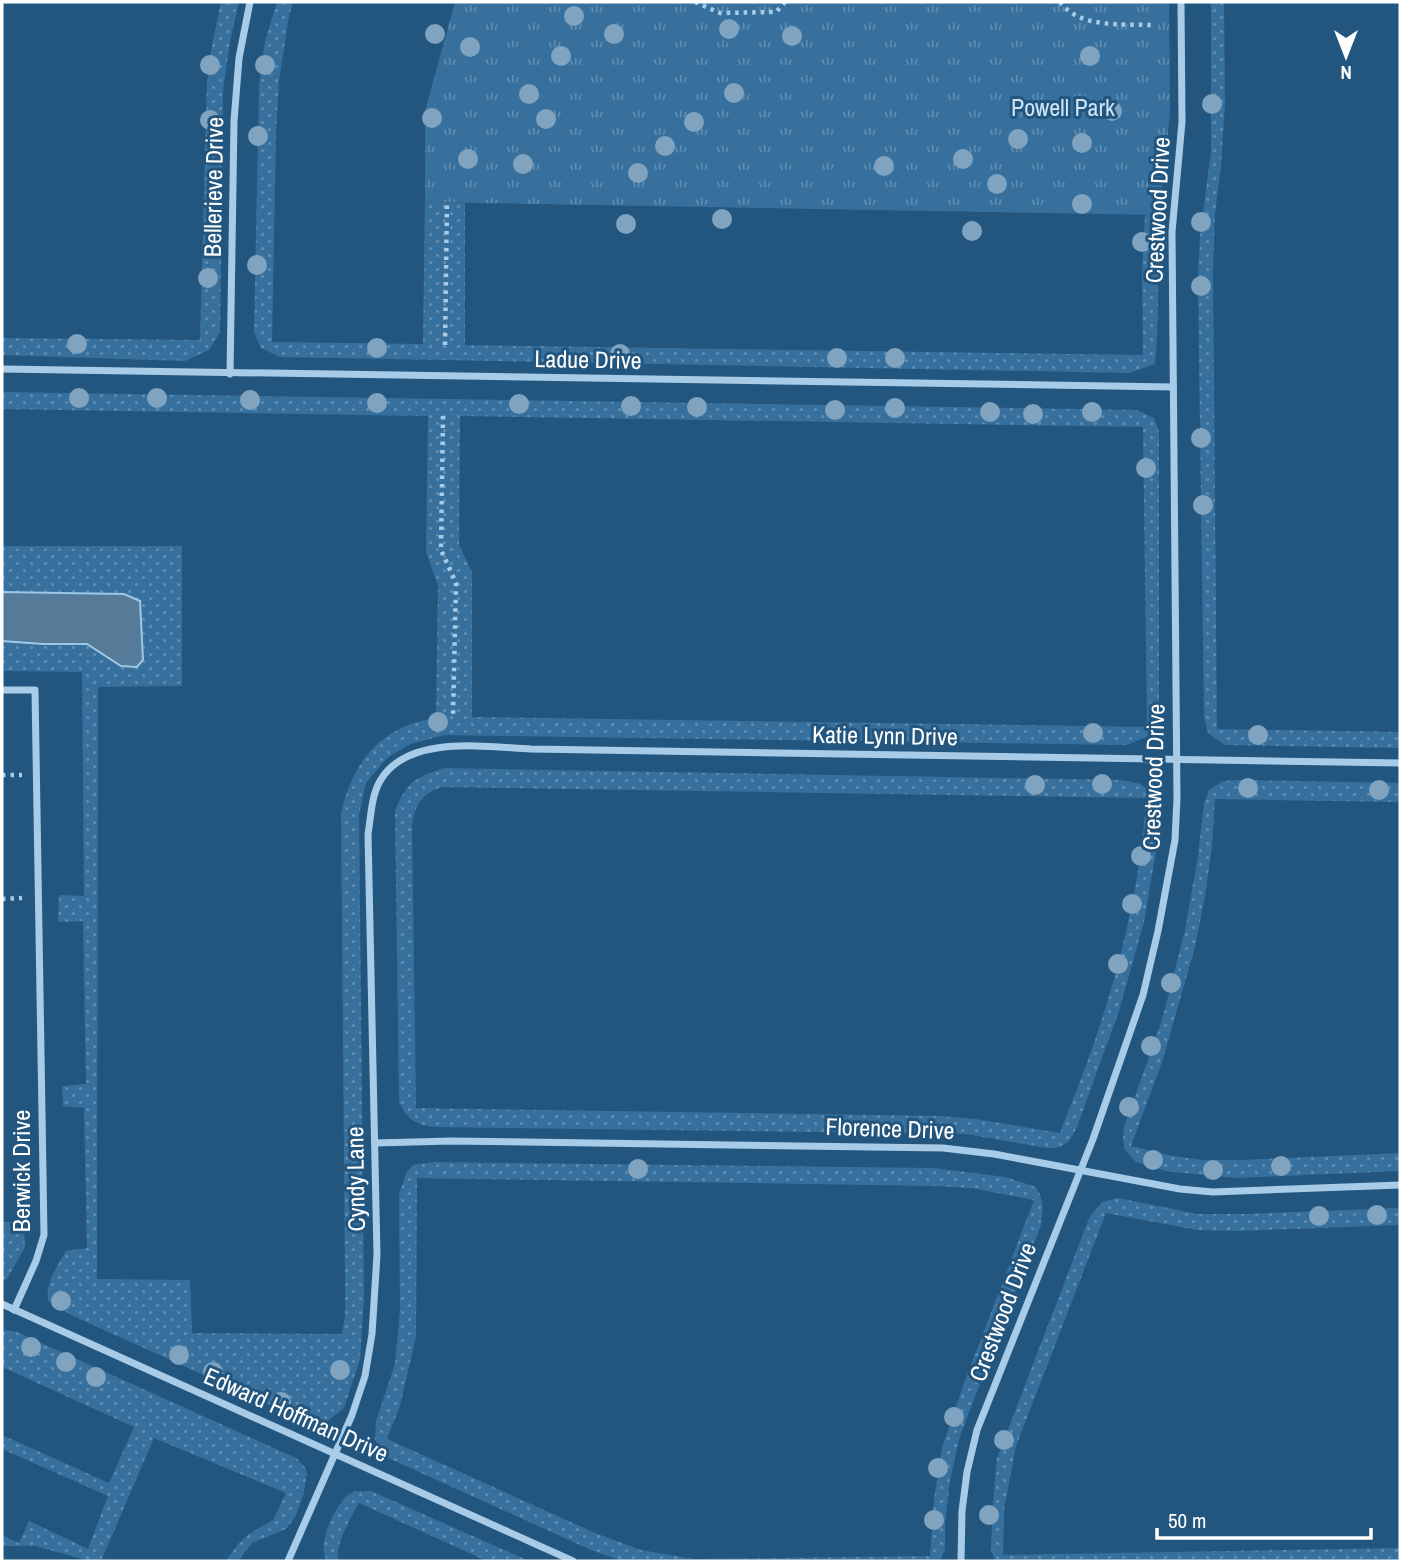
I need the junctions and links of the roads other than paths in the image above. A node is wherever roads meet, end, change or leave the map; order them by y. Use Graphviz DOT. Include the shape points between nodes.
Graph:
graph roads {
  1 [pos="250,2"];
  2 [pos="1181,2"];
  3 [pos="2,369"];
  4 [pos="230,374"];
  5 [pos="1173,387"];
  6 [pos="2,690"];
  7 [pos="1176,760"];
  8 [pos="1400,763"];
  9 [pos="380,781"];
  10 [pos="375,1143"];
  11 [pos="1079,1171"];
  12 [pos="1400,1185"];
  13 [pos="2,1304"];
  14 [pos="14,1310"];
  15 [pos="335,1454"];
  16 [pos="288,1561"];
  17 [pos="573,1561"];
  18 [pos="961,1561"];
  1 -- 4 [label="street, Bellerieve Drive" via="234,121"];
  2 -- 5 [label="street, Crestwood Drive" via="1182,122 1172,232"];
  3 -- 4 [label="street, Ladue Drive"];
  4 -- 5 [label="street, Ladue Drive"];
  5 -- 7 [label="street, Crestwood Drive"];
  6 -- 14 [label="street, Berwick Drive" via="35,690 44,1235"];
  7 -- 8 [label="street, Katie Lynn Drive"];
  7 -- 9 [label="street, Katie Lynn Drive" via="460,746 407,756"];
  7 -- 11 [label="street, Crestwood Drive" via="1175,840 1143,995"];
  9 -- 10 [label="street, Cyndy Lane" via="368,834"];
  10 -- 11 [label="street, Florence Drive" via="943,1148"];
  10 -- 15 [label="street, Cyndy Lane" via="377,1255 372,1334 365,1376"];
  11 -- 12 [label="street, Florence Drive" via="1213,1192"];
  11 -- 18 [label="street, Crestwood Drive" via="977,1430 962,1511"];
  13 -- 14 [label="street, Edward Hoffman Drive"];
  14 -- 15 [label="street, Edward Hoffman Drive"];
  15 -- 16 [label="street, Cyndy Lane"];
  15 -- 17 [label="street, Edward Hoffman Drive"];
}
